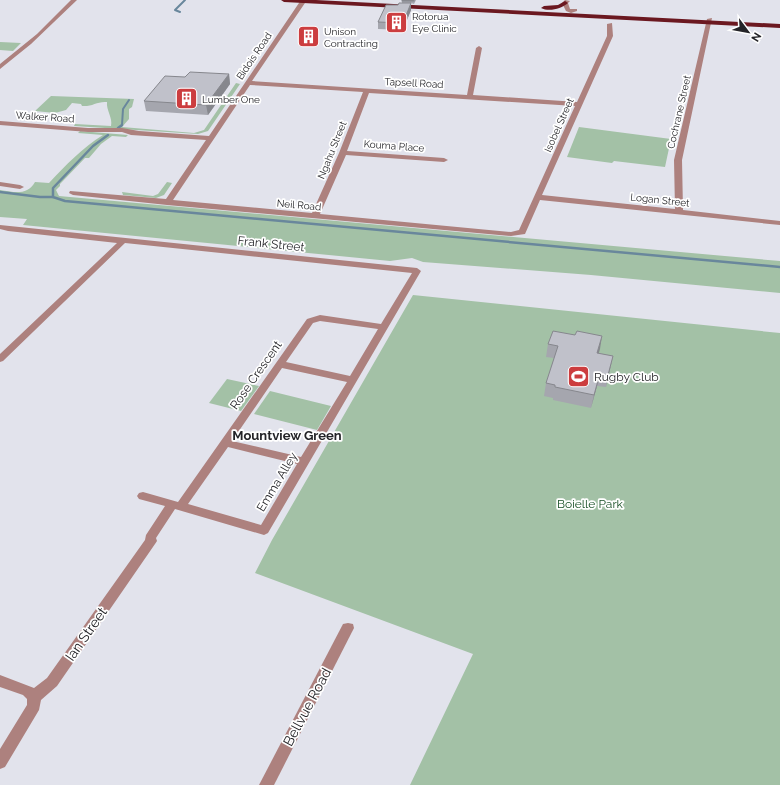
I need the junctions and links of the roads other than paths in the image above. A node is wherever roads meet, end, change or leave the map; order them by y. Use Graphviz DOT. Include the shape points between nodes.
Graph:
graph roads {
  1 [pos="74,0"];
  2 [pos="284,0"];
  3 [pos="354,0"];
  4 [pos="303,1"];
  5 [pos="344,2"];
  6 [pos="566,2"];
  7 [pos="434,4"];
  8 [pos="490,7"];
  9 [pos="470,10"];
  10 [pos="575,11"];
  11 [pos="504,12"];
  12 [pos="619,18"];
  13 [pos="710,21"];
  14 [pos="780,22"];
  15 [pos="610,24"];
  16 [pos="780,26"];
  17 [pos="480,48"];
  18 [pos="11,60"];
  19 [pos="0,66"];
  20 [pos="0,72"];
  21 [pos="248,83"];
  22 [pos="367,90"];
  23 [pos="470,96"];
  24 [pos="579,104"];
  25 [pos="0,123"];
  26 [pos="209,138"];
  27 [pos="343,153"];
  28 [pos="444,160"];
  29 [pos="0,184"];
  30 [pos="20,186"];
  31 [pos="73,193"];
  32 [pos="538,197"];
  33 [pos="167,203"];
  34 [pos="679,211"];
  35 [pos="315,216"];
  36 [pos="780,223"];
  37 [pos="0,227"];
  38 [pos="522,232"];
  39 [pos="123,241"];
  40 [pos="417,271"];
  41 [pos="384,327"];
  42 [pos="0,359"];
  43 [pos="279,364"];
  44 [pos="353,380"];
  45 [pos="225,443"];
  46 [pos="304,462"];
  47 [pos="143,496"];
  48 [pos="177,505"];
  49 [pos="348,628"];
  50 [pos="0,681"];
  51 [pos="34,697"];
  52 [pos="0,762"];
  53 [pos="266,785"];
  1 -- 18 [label="street"];
  2 -- 4 [label="highway"];
  3 -- 7 [label="highway"];
  4 -- 5 [label="highway"];
  4 -- 21 [label="street, Bidois Road"];
  5 -- 9 [label="highway"];
  6 -- 8 [label="highway" via="558,7 546,8"];
  6 -- 10 [label="street" via="568,10"];
  7 -- 8 [label="highway"];
  7 -- 9 [label="highway"];
  8 -- 10 [label="highway"];
  9 -- 11 [label="highway"];
  10 -- 11 [label="highway"];
  10 -- 12 [label="highway"];
  10 -- 13 [label="highway"];
  11 -- 12 [label="highway"];
  12 -- 13 [label="highway"];
  13 -- 14 [label="highway"];
  13 -- 16 [label="highway"];
  13 -- 34 [label="street, Cochrane Street" via="678,160"];
  15 -- 24 [label="street, Isobel Street" via="610,36"];
  17 -- 23 [label="street"];
  18 -- 19 [label="street"];
  18 -- 20 [label="street"];
  21 -- 22 [label="street, Tapsell Road"];
  21 -- 26 [label="street, Bidois Road"];
  22 -- 23 [label="street, Tapsell Road"];
  22 -- 27 [label="street, Ngahu Street"];
  23 -- 24 [label="street, Tapsell Road"];
  24 -- 32 [label="street, Isobel Street"];
  25 -- 26 [label="street, Walker Road" via="102,133"];
  26 -- 33 [label="street, Bidois Road"];
  27 -- 28 [label="street, Kouma Place"];
  27 -- 35 [label="street, Ngahu Street"];
  29 -- 30 [label="street"];
  31 -- 33 [label="street, Neil Road"];
  32 -- 34 [label="street, Logan Street"];
  32 -- 38 [label="street, Isobel Street"];
  33 -- 35 [label="street, Neil Road"];
  34 -- 36 [label="street, Logan Street"];
  35 -- 38 [label="street, Neil Road" via="511,234"];
  37 -- 39 [label="street, Frank Street"];
  39 -- 40 [label="street, Frank Street"];
  39 -- 42 [label="street"];
  40 -- 41 [label="street, Emma Alley"];
  41 -- 43 [label="street, Rose Crescent" via="314,319"];
  41 -- 44 [label="street, Emma Alley"];
  43 -- 44 [label="street"];
  43 -- 45 [label="street, Rose Crescent"];
  44 -- 46 [label="street, Emma Alley"];
  45 -- 46 [label="street"];
  45 -- 48 [label="street, Rose Crescent"];
  46 -- 48 [label="street, Emma Alley" via="264,530"];
  47 -- 48 [label="street"];
  48 -- 51 [label="street, Ian Street" via="150,538 151,541 52,682"];
  49 -- 53 [label="street, Bellvue Road"];
  50 -- 51 [label="street" via="28,691"];
  51 -- 52 [label="street" via="34,706"];
}
